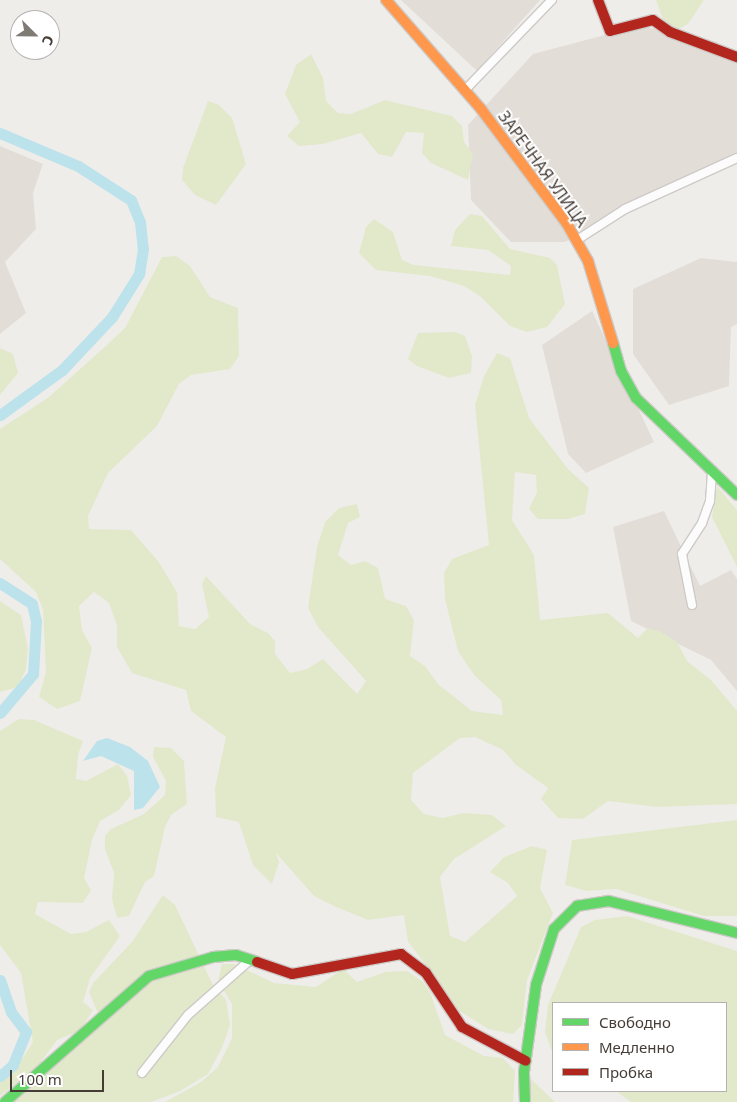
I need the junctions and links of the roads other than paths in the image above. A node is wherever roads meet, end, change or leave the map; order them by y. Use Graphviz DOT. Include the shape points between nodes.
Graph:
graph roads {
  1 [pos="386,0"];
  2 [pos="552,0"];
  3 [pos="598,0"];
  4 [pos="737,57"];
  5 [pos="465,90"];
  6 [pos="737,158"];
  7 [pos="577,240"];
  8 [pos="712,472"];
  9 [pos="734,493"];
  10 [pos="692,605"];
  11 [pos="737,933"];
  12 [pos="250,960"];
  13 [pos="526,1061"];
  14 [pos="142,1073"];
  15 [pos="5,1102"];
  16 [pos="525,1102"];
  1 -- 5 [label="street, ЗАРЕЧНАЯ УЛИЦА"];
  2 -- 5 [label="street"];
  3 -- 4 [label="street" via="610,31 653,20 670,32"];
  5 -- 7 [label="street, ЗАРЕЧНАЯ УЛИЦА" via="522,159"];
  6 -- 7 [label="street" via="625,208"];
  7 -- 8 [label="street, ЗАРЕЧНАЯ УЛИЦА" via="588,261 621,370 636,398"];
  8 -- 9 [label="street, ЗАРЕЧНАЯ УЛИЦА"];
  8 -- 10 [label="street" via="710,501 702,523 682,554"];
  11 -- 13 [label="street" via="622,903 592,902 577,906 554,929 536,985"];
  12 -- 13 [label="street" via="292,974 401,954 426,973 462,1027"];
  12 -- 14 [label="street" via="188,1015"];
  12 -- 15 [label="street" via="236,955 213,957 149,976"];
  13 -- 16 [label="street"];
}
